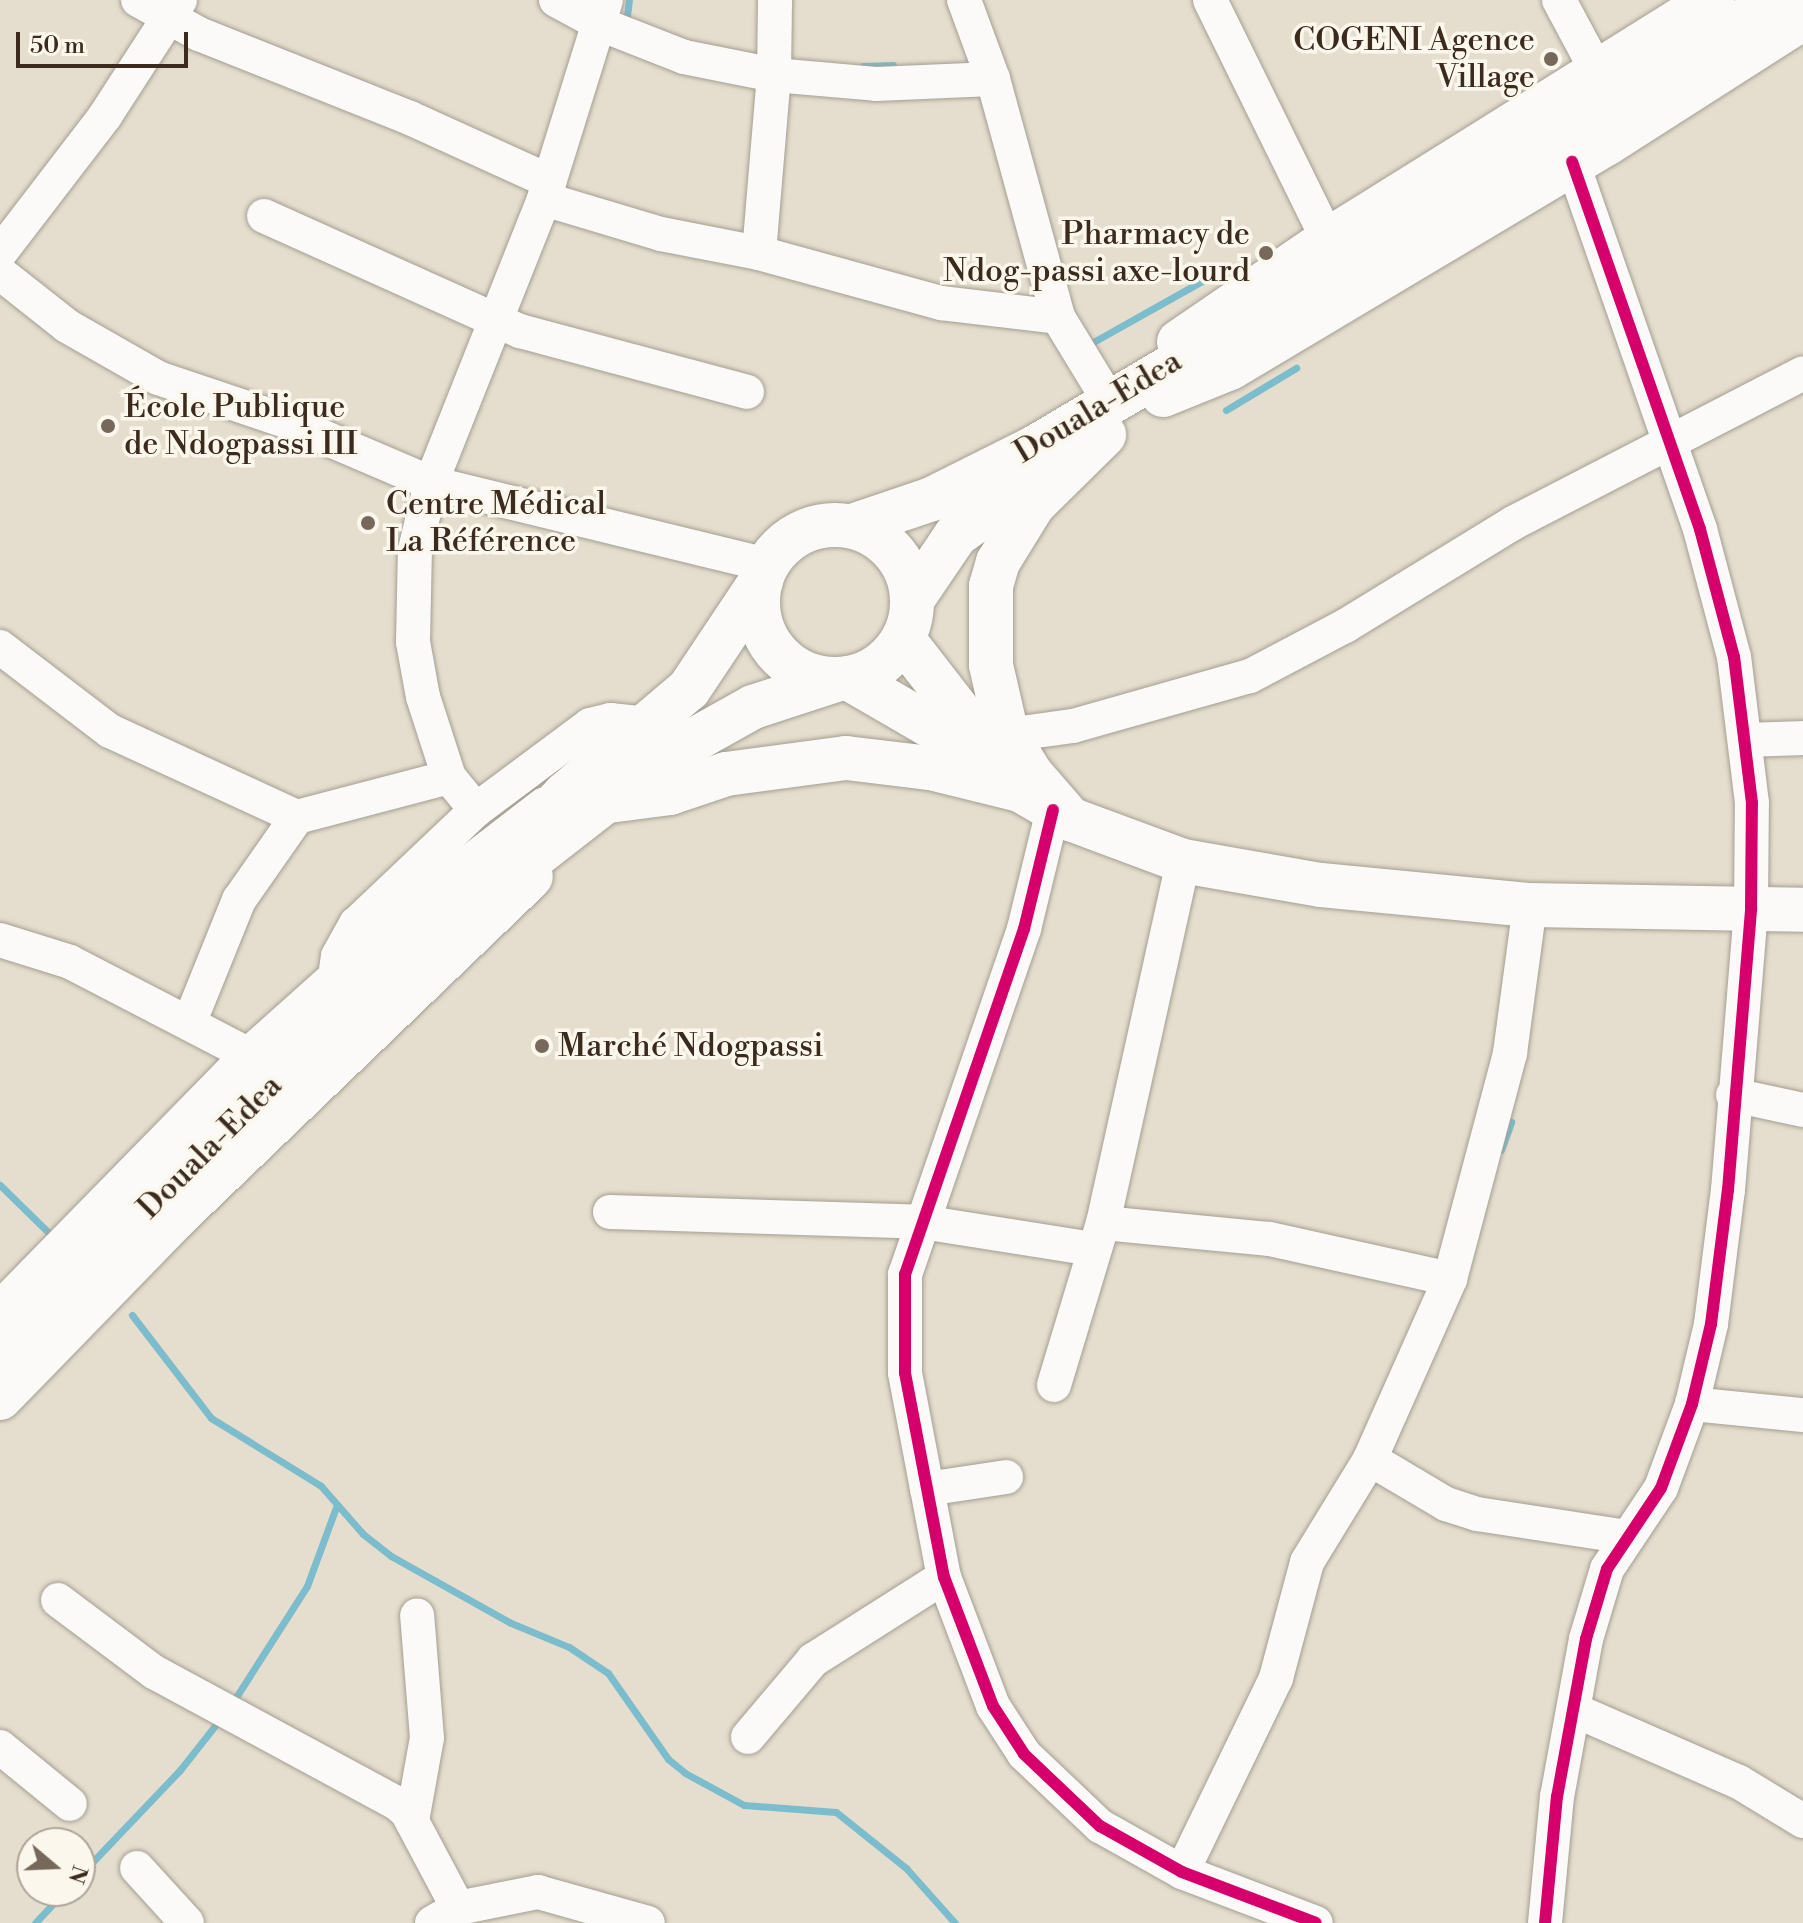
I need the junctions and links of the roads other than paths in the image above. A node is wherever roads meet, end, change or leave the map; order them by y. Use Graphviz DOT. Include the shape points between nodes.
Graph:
graph roads {
  1 [pos="556,0"];
  2 [pos="775,0"];
  3 [pos="964,0"];
  4 [pos="1210,0"];
  5 [pos="1559,0"];
  6 [pos="1712,0"];
  7 [pos="1777,0"];
  8 [pos="161,6"];
  9 [pos="603,12"];
  10 [pos="1803,18"];
  11 [pos="1598,73"];
  12 [pos="774,75"];
  13 [pos="993,79"];
  14 [pos="1572,162"];
  15 [pos="547,190"];
  16 [pos="264,216"];
  17 [pos="0,253"];
  18 [pos="759,253"];
  19 [pos="1332,254"];
  20 [pos="0,273"];
  21 [pos="1058,317"];
  22 [pos="493,320"];
  23 [pos="1803,373"];
  24 [pos="747,392"];
  25 [pos="1128,404"];
  26 [pos="1669,441"];
  27 [pos="431,483"];
  28 [pos="852,526"];
  29 [pos="764,573"];
  30 [pos="907,619"];
  31 [pos="0,647"];
  32 [pos="842,679"];
  33 [pos="648,724"];
  34 [pos="1803,738"];
  35 [pos="1747,740"];
  36 [pos="449,777"];
  37 [pos="1031,784"];
  38 [pos="587,804"];
  39 [pos="476,810"];
  40 [pos="297,817"];
  41 [pos="1183,861"];
  42 [pos="1530,905"];
  43 [pos="1751,908"];
  44 [pos="1803,910"];
  45 [pos="0,940"];
  46 [pos="334,984"];
  47 [pos="190,1021"];
  48 [pos="253,1057"];
  49 [pos="1733,1095"];
  50 [pos="1803,1110"];
  51 [pos="610,1212"];
  52 [pos="922,1222"];
  53 [pos="1098,1236"];
  54 [pos="1450,1279"];
  55 [pos="0,1315"];
  56 [pos="0,1360"];
  57 [pos="1054,1385"];
  58 [pos="0,1398"];
  59 [pos="1692,1404"];
  60 [pos="1803,1415"];
  61 [pos="1370,1459"];
  62 [pos="1006,1477"];
  63 [pos="927,1489"];
  64 [pos="1627,1537"];
  65 [pos="944,1577"];
  66 [pos="58,1600"];
  67 [pos="417,1615"];
  68 [pos="1574,1710"];
  69 [pos="748,1737"];
  70 [pos="0,1747"];
  71 [pos="70,1804"];
  72 [pos="412,1821"];
  73 [pos="1803,1821"];
  74 [pos="137,1868"];
  75 [pos="1182,1872"];
  76 [pos="539,1908"];
  77 [pos="445,1916"];
  78 [pos="187,1923"];
  79 [pos="648,1923"];
  80 [pos="1316,1923"];
  81 [pos="1545,1923"];
  1 -- 9 [label="street"];
  2 -- 12 [label="street"];
  3 -- 13 [label="street"];
  4 -- 19 [label="street"];
  5 -- 11 [label="street"];
  6 -- 11 [label="main road"];
  7 -- 19 [label="main road, Douala-Edea"];
  8 -- 15 [label="street"];
  8 -- 17 [label="street" via="105,116"];
  9 -- 12 [label="street" via="684,57"];
  9 -- 15 [label="street"];
  10 -- 14 [label="main road"];
  11 -- 19 [label="main road"];
  12 -- 13 [label="street" via="876,84"];
  12 -- 18 [label="street"];
  13 -- 21 [label="street"];
  14 -- 25 [label="main road" via="1230,368"];
  14 -- 26 [label="street"];
  15 -- 18 [label="street" via="661,234"];
  15 -- 22 [label="street"];
  16 -- 22 [label="street"];
  18 -- 21 [label="street" via="941,303"];
  19 -- 25 [label="main road, Douala-Edea" via="1279,317"];
  20 -- 27 [label="street" via="67,326 158,378 274,416"];
  21 -- 25 [label="street"];
  22 -- 24 [label="street"];
  22 -- 27 [label="street"];
  23 -- 26 [label="street"];
  25 -- 28 [label="main road, Douala-Edea" via="983,476"];
  25 -- 30 [label="main road, Douala-Edea" via="956,535"];
  25 -- 37 [label="main road" via="1033,505 993,572 991,665"];
  26 -- 35 [label="street" via="1734,657"];
  26 -- 37 [label="street" via="1513,523 1345,626 1250,676 1073,726"];
  27 -- 29 [label="street"];
  27 -- 36 [label="street" via="415,550 413,642 423,697"];
  28 -- 29 [label="main road" via="812,528 779,549"];
  28 -- 30 [label="main road" via="887,545 900,561"];
  29 -- 32 [label="main road" via="760,622 774,649 797,670"];
  29 -- 33 [label="main road" via="713,659"];
  30 -- 32 [label="main road" via="875,668"];
  30 -- 37 [label="main road"];
  31 -- 40 [label="street" via="110,731"];
  32 -- 37 [label="main road"];
  32 -- 38 [label="main road" via="753,707"];
  33 -- 38 [label="main road"];
  33 -- 39 [label="street" via="610,720 590,725"];
  34 -- 35 [label="street"];
  35 -- 43 [label="street"];
  36 -- 39 [label="street"];
  36 -- 40 [label="street"];
  37 -- 38 [label="main road" via="846,758 726,774 670,793"];
  37 -- 41 [label="main road"];
  37 -- 52 [label="street" via="1024,929"];
  38 -- 46 [label="main road" via="431,898"];
  38 -- 56 [label="main road, Douala-Edea" via="305,1051"];
  38 -- 58 [label="main road" via="438,971 175,1218"];
  39 -- 46 [label="street" via="356,924 338,956"];
  40 -- 47 [label="street" via="239,900"];
  41 -- 42 [label="main road" via="1321,885"];
  41 -- 53 [label="street"];
  42 -- 43 [label="main road"];
  42 -- 54 [label="street" via="1510,1053"];
  43 -- 44 [label="main road"];
  43 -- 49 [label="street"];
  45 -- 47 [label="street" via="70,962"];
  46 -- 48 [label="main road"];
  47 -- 48 [label="street"];
  48 -- 55 [label="main road"];
  49 -- 50 [label="street"];
  49 -- 59 [label="street" via="1728,1190 1711,1324"];
  51 -- 52 [label="street"];
  52 -- 53 [label="street"];
  52 -- 63 [label="street" via="905,1274 905,1373"];
  53 -- 54 [label="street" via="1270,1239"];
  53 -- 57 [label="street"];
  54 -- 61 [label="street"];
  59 -- 60 [label="street"];
  59 -- 64 [label="street" via="1661,1488"];
  61 -- 64 [label="street" via="1446,1504 1477,1514"];
  61 -- 75 [label="street" via="1307,1562 1294,1593 1276,1678"];
  62 -- 63 [label="street"];
  63 -- 65 [label="street"];
  64 -- 68 [label="street" via="1607,1569"];
  65 -- 69 [label="street" via="813,1660"];
  65 -- 75 [label="street" via="993,1706 1024,1754 1100,1826"];
  66 -- 72 [label="street" via="154,1672 398,1804"];
  67 -- 72 [label="street" via="427,1738"];
  68 -- 73 [label="street" via="1739,1782"];
  68 -- 81 [label="street" via="1557,1797"];
  70 -- 71 [label="street"];
  72 -- 77 [label="street"];
  74 -- 78 [label="street"];
  75 -- 80 [label="street"];
  76 -- 77 [label="street"];
  76 -- 79 [label="street"];
}
